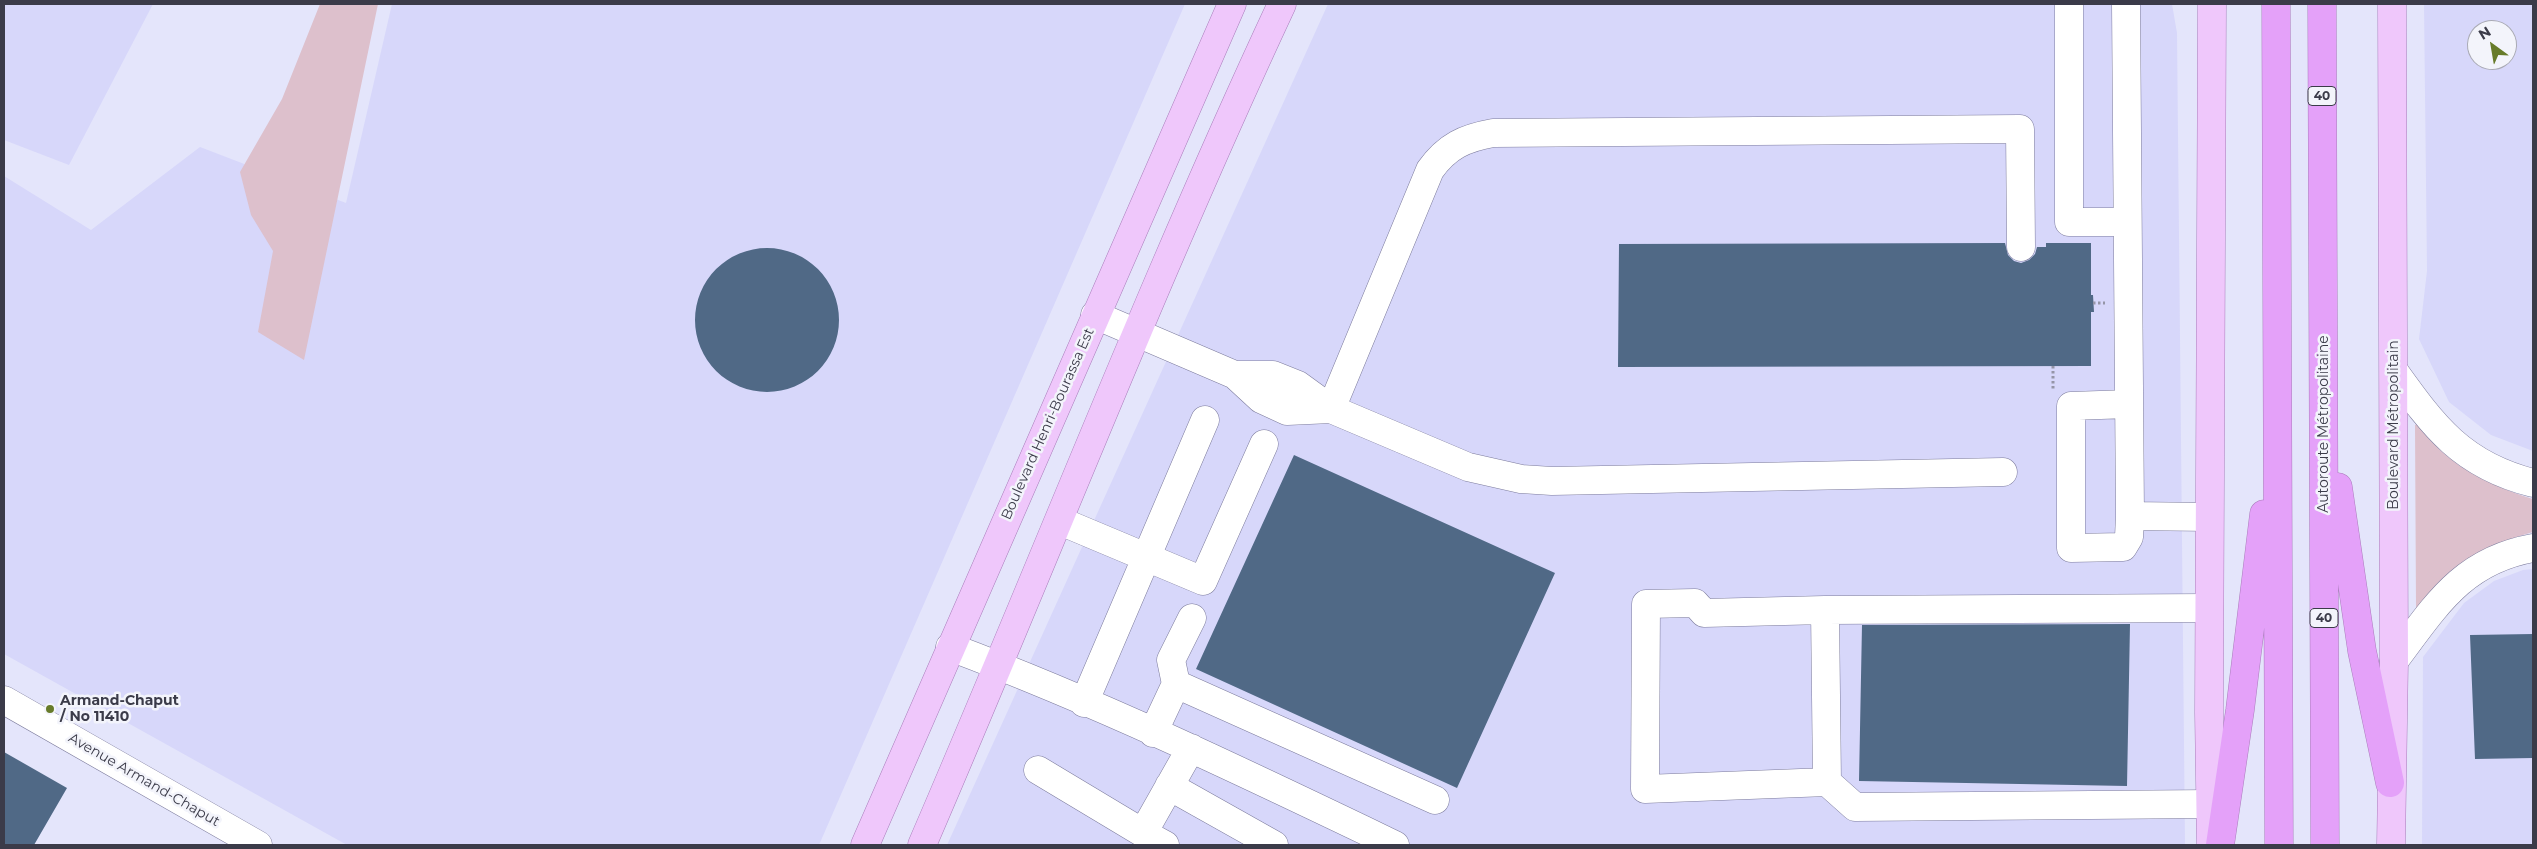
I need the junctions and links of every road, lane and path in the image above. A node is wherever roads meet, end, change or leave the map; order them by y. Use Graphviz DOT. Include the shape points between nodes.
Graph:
graph roads {
  1 [pos="1232,4"];
  2 [pos="1282,4"];
  3 [pos="2069,4"];
  4 [pos="2126,4"];
  5 [pos="2212,4"];
  6 [pos="2276,4"];
  7 [pos="2322,4"];
  8 [pos="2392,4"];
  9 [pos="2127,222"];
  10 [pos="2020,247"];
  11 [pos="1095,315"];
  12 [pos="1138,333"];
  13 [pos="2053,366"];
  14 [pos="2394,370"];
  15 [pos="2324,391"];
  16 [pos="2053,393"];
  17 [pos="2278,401"];
  18 [pos="2129,404"];
  19 [pos="1330,410"];
  20 [pos="1205,420"];
  21 [pos="1264,444"];
  22 [pos="2003,472"];
  23 [pos="2533,483"];
  24 [pos="2130,516"];
  25 [pos="2209,517"];
  26 [pos="1060,521"];
  27 [pos="2533,548"];
  28 [pos="1147,556"];
  29 [pos="2209,608"];
  30 [pos="1825,610"];
  31 [pos="1192,618"];
  32 [pos="950,647"];
  33 [pos="2394,661"];
  34 [pos="1000,666"];
  35 [pos="1176,684"];
  36 [pos="4,700"];
  37 [pos="1084,703"];
  38 [pos="1152,733"];
  39 [pos="1191,748"];
  40 [pos="1038,770"];
  41 [pos="1827,782"];
  42 [pos="2390,783"];
  43 [pos="1169,786"];
  44 [pos="1435,800"];
  45 [pos="2210,804"];
  46 [pos="1154,839"];
  47 [pos="258,845"];
  48 [pos="865,845"];
  49 [pos="922,845"];
  50 [pos="1274,845"];
  51 [pos="1395,845"];
  52 [pos="2211,845"];
  53 [pos="2220,845"];
  54 [pos="2279,845"];
  55 [pos="2325,845"];
  56 [pos="2391,845"];
  1 -- 11 [label="main road, Boulevard Henri-Bourassa Est"];
  2 -- 12 [label="main road"];
  3 -- 9 [label="street" via="2069,222"];
  4 -- 9 [label="street"];
  5 -- 25 [label="main road"];
  6 -- 17 [label="highway"];
  7 -- 15 [label="highway, Autoroute Métropolitaine / 40"];
  8 -- 14 [label="main road, Boulevard Métropolitain"];
  9 -- 18 [label="street"];
  10 -- 19 [label="street" via="2020,129 1493,133 1472,137 1448,149 1430,170"];
  11 -- 12 [label="street"];
  11 -- 32 [label="main road, Boulevard Henri-Bourassa Est"];
  12 -- 19 [label="street" via="1235,375 1261,399 1286,410"];
  12 -- 26 [label="main road"];
  13 -- 16 [label="path"];
  14 -- 23 [label="street" via="2423,411 2465,454 2496,471"];
  14 -- 33 [label="main road, Boulevard Métropolitain"];
  15 -- 42 [label="highway" via="2362,651"];
  15 -- 55 [label="highway, Autoroute Métropolitaine / 40"];
  17 -- 53 [label="highway"];
  17 -- 54 [label="highway"];
  18 -- 24 [label="street"];
  18 -- 24 [label="street" via="2071,406 2071,548 2123,547 2129,537"];
  19 -- 22 [label="street" via="1468,467 1521,479"];
  20 -- 28 [label="street"];
  21 -- 28 [label="street" via="1203,581"];
  24 -- 25 [label="street"];
  25 -- 29 [label="main road"];
  26 -- 28 [label="street"];
  26 -- 34 [label="main road"];
  27 -- 33 [label="street" via="2490,560 2466,575 2434,608"];
  28 -- 37 [label="street"];
  29 -- 30 [label="street"];
  29 -- 45 [label="main road"];
  30 -- 41 [label="street"];
  30 -- 41 [label="street" via="1704,614 1695,603 1646,604 1645,789"];
  31 -- 35 [label="street" via="1171,660"];
  32 -- 34 [label="street"];
  32 -- 48 [label="main road, Boulevard Henri-Bourassa Est"];
  33 -- 42 [label="main road, Boulevard Métropolitain"];
  34 -- 37 [label="street"];
  34 -- 49 [label="main road"];
  35 -- 38 [label="street"];
  35 -- 44 [label="street"];
  36 -- 47 [label="street, Avenue Armand-Chaput"];
  37 -- 38 [label="street"];
  38 -- 39 [label="street"];
  39 -- 43 [label="street"];
  39 -- 51 [label="street"];
  40 -- 46 [label="street"];
  41 -- 45 [label="street" via="1854,807"];
  42 -- 56 [label="main road, Boulevard Métropolitain"];
  43 -- 46 [label="street"];
  43 -- 50 [label="street"];
  45 -- 52 [label="main road"];
}
